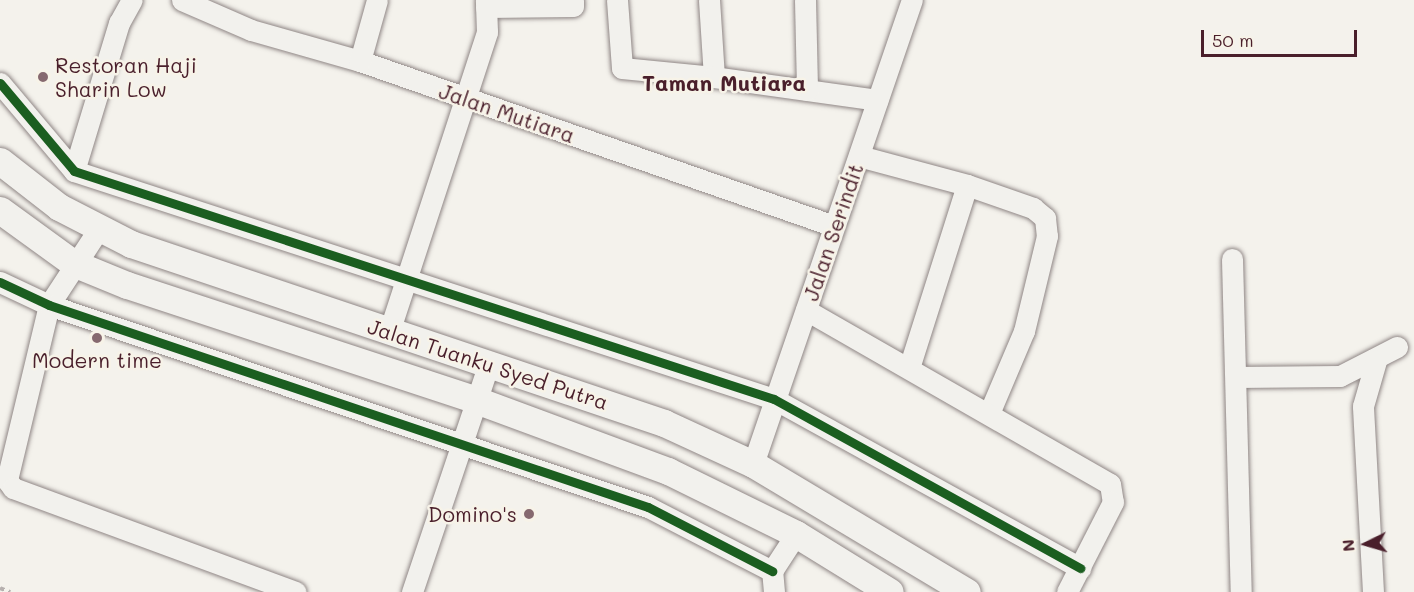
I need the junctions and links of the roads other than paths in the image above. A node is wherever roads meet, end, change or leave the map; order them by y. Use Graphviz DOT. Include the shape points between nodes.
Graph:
graph roads {
  1 [pos="132,0"];
  2 [pos="182,0"];
  3 [pos="377,0"];
  4 [pos="573,0"];
  5 [pos="617,0"];
  6 [pos="709,0"];
  7 [pos="805,0"];
  8 [pos="912,0"];
  9 [pos="486,3"];
  10 [pos="360,61"];
  11 [pos="714,77"];
  12 [pos="0,83"];
  13 [pos="807,90"];
  14 [pos="467,99"];
  15 [pos="877,100"];
  16 [pos="859,156"];
  17 [pos="0,161"];
  18 [pos="74,171"];
  19 [pos="967,185"];
  20 [pos="0,210"];
  21 [pos="834,226"];
  22 [pos="100,227"];
  23 [pos="1232,259"];
  24 [pos="73,263"];
  25 [pos="0,282"];
  26 [pos="410,282"];
  27 [pos="49,306"];
  28 [pos="806,310"];
  29 [pos="389,332"];
  30 [pos="1397,347"];
  31 [pos="1376,361"];
  32 [pos="489,363"];
  33 [pos="909,368"];
  34 [pos="1236,377"];
  35 [pos="774,399"];
  36 [pos="476,400"];
  37 [pos="990,411"];
  38 [pos="460,442"];
  39 [pos="753,464"];
  40 [pos="795,534"];
  41 [pos="1080,567"];
  42 [pos="773,582"];
  43 [pos="295,592"];
  44 [pos="412,592"];
  45 [pos="890,592"];
  46 [pos="967,592"];
  47 [pos="1066,592"];
  48 [pos="1241,592"];
  49 [pos="1373,592"];
  1 -- 18 [label="street" via="119,23"];
  2 -- 10 [label="street, Jalan Mutiara" via="250,30"];
  3 -- 10 [label="street"];
  4 -- 9 [label="street" via="573,6"];
  5 -- 11 [label="street" via="622,68"];
  6 -- 11 [label="street"];
  7 -- 13 [label="street"];
  8 -- 15 [label="street, Jalan Serindit"];
  9 -- 14 [label="street" via="487,32"];
  10 -- 14 [label="street, Jalan Mutiara"];
  11 -- 13 [label="street"];
  12 -- 18 [label="street"];
  13 -- 15 [label="street"];
  14 -- 21 [label="street, Jalan Mutiara"];
  14 -- 26 [label="street"];
  15 -- 16 [label="street, Jalan Serindit"];
  16 -- 19 [label="street"];
  16 -- 21 [label="street, Jalan Serindit"];
  17 -- 22 [label="main road, Jalan Tuanku Syed Putra" via="59,207"];
  18 -- 26 [label="street"];
  19 -- 33 [label="street"];
  19 -- 37 [label="street" via="1033,208 1047,226 1024,331"];
  20 -- 24 [label="main road, Jalan Tuanku Syed Putra"];
  21 -- 28 [label="street, Jalan Serindit"];
  22 -- 24 [label="street"];
  22 -- 29 [label="main road, Jalan Tuanku Syed Putra" via="131,244"];
  23 -- 34 [label="street"];
  24 -- 27 [label="street"];
  24 -- 36 [label="main road, Jalan Tuanku Syed Putra" via="199,312"];
  25 -- 27 [label="street"];
  26 -- 29 [label="street"];
  26 -- 35 [label="street"];
  27 -- 38 [label="street"];
  27 -- 43 [label="street" via="6,473 13,488"];
  28 -- 33 [label="street"];
  28 -- 35 [label="street, Jalan Serindit"];
  29 -- 32 [label="main road, Jalan Tuanku Syed Putra"];
  30 -- 31 [label="street"];
  31 -- 34 [label="street" via="1340,376"];
  31 -- 49 [label="street" via="1363,406"];
  32 -- 36 [label="street"];
  32 -- 39 [label="main road, Jalan Tuanku Syed Putra" via="664,423"];
  33 -- 37 [label="street"];
  34 -- 48 [label="street"];
  35 -- 39 [label="street, Jalan Serindit"];
  35 -- 41 [label="street"];
  36 -- 38 [label="street"];
  36 -- 40 [label="main road, Jalan Tuanku Syed Putra" via="611,447"];
  37 -- 41 [label="street" via="1112,488 1113,502"];
  38 -- 42 [label="street" via="648,507"];
  38 -- 44 [label="street"];
  39 -- 46 [label="main road, Jalan Tuanku Syed Putra"];
  40 -- 42 [label="street"];
  40 -- 45 [label="main road, Jalan Tuanku Syed Putra"];
  41 -- 47 [label="street"];
}
